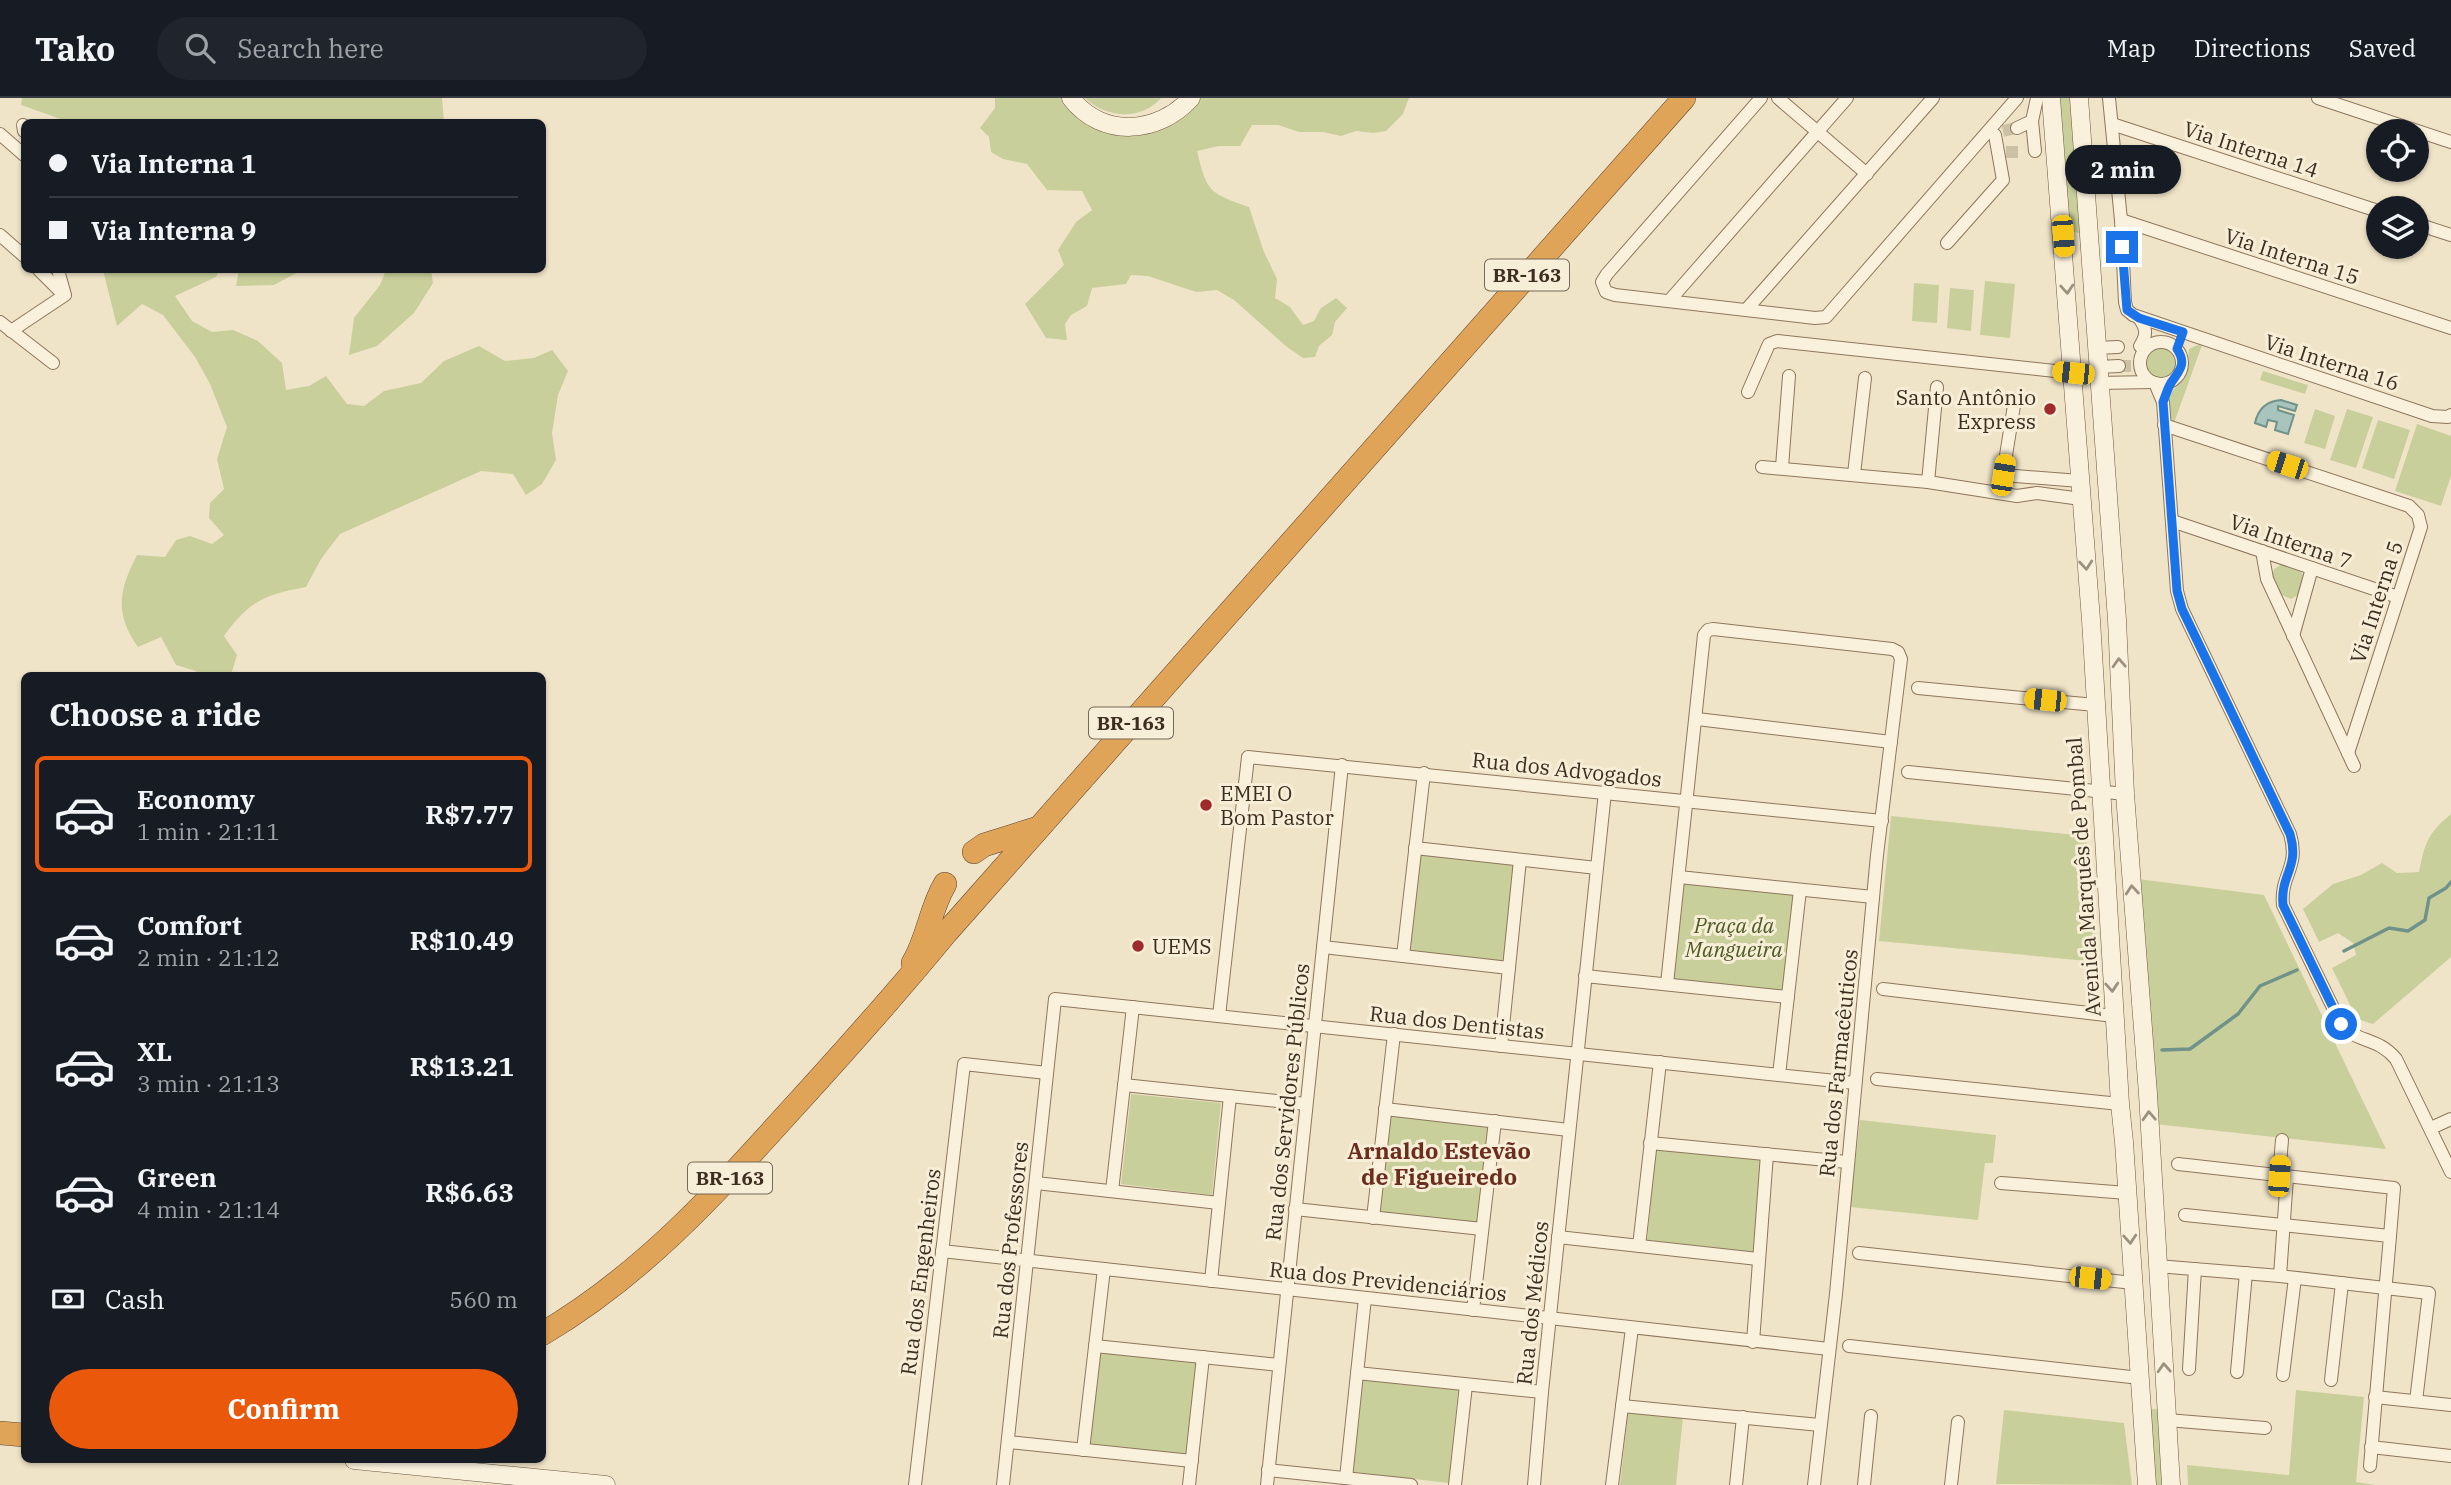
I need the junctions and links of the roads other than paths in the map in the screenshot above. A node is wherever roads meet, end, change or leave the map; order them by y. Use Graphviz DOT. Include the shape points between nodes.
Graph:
graph roads {
  1 [pos="1071,98"];
  2 [pos="1191,98"];
  3 [pos="1684,98"];
  4 [pos="1761,98"];
  5 [pos="1778,98"];
  6 [pos="1847,98"];
  7 [pos="1933,98"];
  8 [pos="2017,98"];
  9 [pos="2037,98"];
  10 [pos="2052,98"];
  11 [pos="2079,98"];
  12 [pos="2109,98"];
  13 [pos="2318,98"];
  14 [pos="2032,121"];
  15 [pos="2112,124"];
  16 [pos="2017,128"];
  17 [pos="1818,132"];
  18 [pos="0,134"];
  19 [pos="1994,134"];
  20 [pos="2451,142"];
  21 [pos="2056,148"];
  22 [pos="21,152"];
  23 [pos="2006,152"];
  24 [pos="1867,174"];
  25 [pos="2366,207"];
  26 [pos="2121,220"];
  27 [pos="2429,227"];
  28 [pos="0,235"];
  29 [pos="2451,235"];
  30 [pos="2063,236"];
  31 [pos="1947,243"];
  32 [pos="2090,246"];
  33 [pos="21,247"];
  34 [pos="42,273"];
  35 [pos="59,273"];
  36 [pos="65,295"];
  37 [pos="1670,300"];
  38 [pos="1745,310"];
  39 [pos="2139,318"];
  40 [pos="0,322"];
  41 [pos="2160,324"];
  42 [pos="2451,328"];
  43 [pos="11,331"];
  44 [pos="2183,332"];
  45 [pos="2204,340"];
  46 [pos="2139,346"];
  47 [pos="2096,348"];
  48 [pos="2179,352"];
  49 [pos="52,363"];
  50 [pos="2130,366"];
  51 [pos="2073,373"];
  52 [pos="2098,375"];
  53 [pos="1789,376"];
  54 [pos="1865,378"];
  55 [pos="2172,380"];
  56 [pos="2153,382"];
  57 [pos="1937,387"];
  58 [pos="1748,392"];
  59 [pos="2015,399"];
  60 [pos="2163,402"];
  61 [pos="2449,416"];
  62 [pos="2164,425"];
  63 [pos="1762,467"];
  64 [pos="1782,467"];
  65 [pos="1854,474"];
  66 [pos="2003,475"];
  67 [pos="1928,482"];
  68 [pos="2081,490"];
  69 [pos="2000,493"];
  70 [pos="2172,521"];
  71 [pos="2084,533"];
  72 [pos="2110,533"];
  73 [pos="2262,551"];
  74 [pos="2312,568"];
  75 [pos="2306,592"];
  76 [pos="2398,597"];
  77 [pos="2280,608"];
  78 [pos="2091,620"];
  79 [pos="2117,620"];
  80 [pos="2293,636"];
  81 [pos="1918,688"];
  82 [pos="2363,702"];
  83 [pos="2095,705"];
  84 [pos="1697,719"];
  85 [pos="2334,721"];
  86 [pos="1891,742"];
  87 [pos="2348,753"];
  88 [pos="1342,765"];
  89 [pos="2354,766"];
  90 [pos="1908,772"];
  91 [pos="1424,774"];
  92 [pos="1605,792"];
  93 [pos="2101,792"];
  94 [pos="2125,794"];
  95 [pos="1688,801"];
  96 [pos="1882,821"];
  97 [pos="1038,828"];
  98 [pos="1415,848"];
  99 [pos="974,852"];
  100 [pos="1520,860"];
  101 [pos="1597,869"];
  102 [pos="1679,877"];
  103 [pos="945,884"];
  104 [pos="1800,890"];
  105 [pos="1873,897"];
  106 [pos="1323,947"];
  107 [pos="1403,956"];
  108 [pos="1509,968"];
  109 [pos="1586,976"];
  110 [pos="1667,984"];
  111 [pos="1883,989"];
  112 [pos="894,996"];
  113 [pos="1788,997"];
  114 [pos="1055,999"];
  115 [pos="1133,1007"];
  116 [pos="1219,1016"];
  117 [pos="2114,1016"];
  118 [pos="1314,1026"];
  119 [pos="1394,1034"];
  120 [pos="1502,1046"];
  121 [pos="1577,1054"];
  122 [pos="1660,1062"];
  123 [pos="1047,1073"];
  124 [pos="1779,1075"];
  125 [pos="1877,1079"];
  126 [pos="1855,1083"];
  127 [pos="1124,1085"];
  128 [pos="1230,1096"];
  129 [pos="1306,1104"];
  130 [pos="2120,1104"];
  131 [pos="1385,1109"];
  132 [pos="2451,1119"];
  133 [pos="1495,1121"];
  134 [pos="2431,1128"];
  135 [pos="1569,1130"];
  136 [pos="2282,1140"];
  137 [pos="2124,1142"];
  138 [pos="1650,1143"];
  139 [pos="2150,1146"];
  140 [pos="1767,1154"];
  141 [pos="1847,1162"];
  142 [pos="2178,1164"];
  143 [pos="2451,1172"];
  144 [pos="2283,1177"];
  145 [pos="1036,1183"];
  146 [pos="2001,1183"];
  147 [pos="1112,1191"];
  148 [pos="2127,1193"];
  149 [pos="1219,1203"];
  150 [pos="1296,1209"];
  151 [pos="2185,1215"];
  152 [pos="1373,1217"];
  153 [pos="2283,1226"];
  154 [pos="1482,1229"];
  155 [pos="2390,1236"];
  156 [pos="1558,1237"];
  157 [pos="1639,1246"];
  158 [pos="942,1251"];
  159 [pos="1859,1253"];
  160 [pos="1758,1259"];
  161 [pos="1027,1260"];
  162 [pos="2157,1266"];
  163 [pos="1104,1269"];
  164 [pos="2195,1269"];
  165 [pos="2246,1273"];
  166 [pos="2280,1276"];
  167 [pos="2295,1278"];
  168 [pos="1211,1281"];
  169 [pos="2133,1283"];
  170 [pos="2343,1283"];
  171 [pos="2385,1288"];
  172 [pos="1287,1289"];
  173 [pos="1365,1298"];
  174 [pos="1473,1310"];
  175 [pos="1549,1319"];
  176 [pos="1632,1328"];
  177 [pos="546,1331"];
  178 [pos="1753,1342"];
  179 [pos="1095,1346"];
  180 [pos="1849,1346"];
  181 [pos="1829,1349"];
  182 [pos="1203,1357"];
  183 [pos="1279,1365"];
  184 [pos="2189,1369"];
  185 [pos="2237,1372"];
  186 [pos="1357,1373"];
  187 [pos="2283,1375"];
  188 [pos="2140,1378"];
  189 [pos="2331,1380"];
  190 [pos="1466,1385"];
  191 [pos="1542,1392"];
  192 [pos="2375,1397"];
  193 [pos="2165,1401"];
  194 [pos="2416,1401"];
  195 [pos="2142,1402"];
  196 [pos="2451,1405"];
  197 [pos="1622,1406"];
  198 [pos="1871,1416"];
  199 [pos="1743,1417"];
  200 [pos="2167,1420"];
  201 [pos="1958,1422"];
  202 [pos="1819,1425"];
  203 [pos="2265,1428"];
  204 [pos="0,1433"];
  205 [pos="21,1435"];
  206 [pos="1008,1442"];
  207 [pos="2371,1447"];
  208 [pos="1083,1450"];
  209 [pos="2451,1456"];
  210 [pos="1192,1461"];
  211 [pos="384,1463"];
  212 [pos="2370,1466"];
  213 [pos="1268,1470"];
  214 [pos="1346,1478"];
  215 [pos="606,1485"];
  216 [pos="915,1485"];
  217 [pos="1003,1485"];
  218 [pos="1189,1485"];
  219 [pos="1267,1485"];
  220 [pos="1411,1485"];
  221 [pos="1455,1485"];
  222 [pos="1534,1485"];
  223 [pos="1612,1485"];
  224 [pos="1736,1485"];
  225 [pos="1814,1485"];
  226 [pos="1864,1485"];
  227 [pos="1951,1485"];
  228 [pos="2147,1485"];
  229 [pos="2171,1485"];
  1 -- 2 [label="main road" via="1093,118 1117,127 1141,127 1167,118"];
  3 -- 97 [label="highway, BR-163"];
  4 -- 37 [label="street" via="1602,282 1606,292 1615,295"];
  5 -- 17 [label="street"];
  6 -- 17 [label="street"];
  7 -- 24 [label="street"];
  8 -- 19 [label="street"];
  9 -- 14 [label="street"];
  10 -- 21 [label="main road, Avenida Marquês de Pombal"];
  11 -- 32 [label="main road"];
  12 -- 15 [label="street"];
  13 -- 20 [label="street"];
  14 -- 16 [label="street"];
  14 -- 21 [label="street" via="2029,151"];
  15 -- 25 [label="street, Via Interna 14"];
  15 -- 26 [label="street"];
  17 -- 24 [label="street"];
  17 -- 37 [label="street"];
  18 -- 22 [label="street"];
  19 -- 23 [label="street"];
  19 -- 31 [label="street" via="2003,180"];
  19 -- 38 [label="street" via="1826,317"];
  21 -- 30 [label="main road, Avenida Marquês de Pombal"];
  24 -- 38 [label="street"];
  26 -- 39 [label="street, Via Interna 16" via="2127,310"];
  26 -- 42 [label="street, Via Interna 15"];
  27 -- 29 [label="street"];
  28 -- 33 [label="street"];
  30 -- 32 [label="main road" via="2078,236"];
  30 -- 51 [label="main road, Avenida Marquês de Pombal, one-way"];
  32 -- 47 [label="main road"];
  34 -- 36 [label="street"];
  35 -- 36 [label="street"];
  36 -- 43 [label="street"];
  37 -- 38 [label="street"];
  39 -- 41 [label="street, Via Interna 16"];
  39 -- 46 [label="street" via="2146,328 2146,338"];
  40 -- 43 [label="street"];
  41 -- 44 [label="street, Via Interna 16"];
  41 -- 46 [label="street"];
  43 -- 49 [label="street"];
  44 -- 45 [label="street, Via Interna 16"];
  44 -- 48 [label="street"];
  45 -- 48 [label="street"];
  45 -- 61 [label="street, Via Interna 16" via="2432,416"];
  46 -- 47 [label="street"];
  46 -- 48 [label="street" via="2167,342"];
  46 -- 50 [label="street" via="2141,355"];
  47 -- 52 [label="main road"];
  48 -- 55 [label="street" via="2181,371"];
  50 -- 52 [label="street"];
  50 -- 56 [label="street"];
  51 -- 58 [label="street" via="1777,341 1769,344"];
  51 -- 68 [label="main road, Avenida Marquês de Pombal"];
  52 -- 56 [label="street"];
  52 -- 72 [label="main road"];
  53 -- 64 [label="street"];
  54 -- 65 [label="street"];
  55 -- 56 [label="street"];
  55 -- 60 [label="street"];
  56 -- 60 [label="street"];
  57 -- 67 [label="street"];
  59 -- 66 [label="street"];
  60 -- 62 [label="street"];
  62 -- 70 [label="street"];
  62 -- 76 [label="street, Via Interna 5" via="2409,506 2421,527"];
  63 -- 64 [label="street"];
  64 -- 65 [label="street"];
  65 -- 67 [label="street"];
  66 -- 68 [label="street"];
  66 -- 69 [label="street"];
  67 -- 69 [label="street"];
  68 -- 69 [label="street" via="2017,496"];
  68 -- 71 [label="main road, Avenida Marquês de Pombal"];
  70 -- 73 [label="street, Via Interna 7"];
  70 -- 134 [label="street" via="2182,609 2290,834 2294,859 2284,884 2283,905 2341,1024 2356,1037 2377,1043 2392,1054"];
  71 -- 72 [label="main road"];
  71 -- 78 [label="main road, Avenida Marquês de Pombal, one-way"];
  72 -- 79 [label="main road"];
  73 -- 74 [label="street, Via Interna 7"];
  73 -- 77 [label="street" via="2267,579"];
  74 -- 75 [label="street"];
  74 -- 76 [label="street, Via Interna 7"];
  75 -- 77 [label="street" via="2295,604"];
  75 -- 80 [label="street"];
  76 -- 82 [label="street, Via Interna 5"];
  77 -- 80 [label="street"];
  78 -- 79 [label="main road"];
  78 -- 83 [label="main road, Avenida Marquês de Pombal"];
  94 -- 79 [label="main road, one-way"];
  80 -- 85 [label="street"];
  81 -- 83 [label="street"];
  82 -- 85 [label="street" via="2351,719"];
  82 -- 87 [label="street, Via Interna 5"];
  83 -- 93 [label="main road, Avenida Marquês de Pombal"];
  84 -- 86 [label="street"];
  84 -- 86 [label="street, Rua dos Farmacêuticos" via="1704,635 1713,629 1892,649 1901,659"];
  84 -- 95 [label="street"];
  85 -- 87 [label="street"];
  86 -- 96 [label="street, Rua dos Farmacêuticos"];
  87 -- 89 [label="street"];
  88 -- 91 [label="street, Rua dos Advogados"];
  88 -- 106 [label="street, Rua dos Servidores Públicos"];
  88 -- 116 [label="street, Rua dos Advogados" via="1248,758"];
  90 -- 93 [label="street"];
  91 -- 92 [label="street, Rua dos Advogados"];
  91 -- 98 [label="street"];
  92 -- 95 [label="street, Rua dos Advogados"];
  92 -- 101 [label="street, Rua dos Médicos"];
  93 -- 94 [label="street"];
  93 -- 117 [label="main road, Avenida Marquês de Pombal, one-way"];
  139 -- 94 [label="main road, one-way"];
  95 -- 96 [label="street, Rua dos Advogados"];
  95 -- 102 [label="street"];
  96 -- 105 [label="street, Rua dos Farmacêuticos"];
  97 -- 99 [label="highway"];
  97 -- 112 [label="highway, BR-163"];
  98 -- 100 [label="street"];
  98 -- 107 [label="street"];
  100 -- 101 [label="street"];
  100 -- 108 [label="street"];
  101 -- 109 [label="street, Rua dos Médicos"];
  102 -- 104 [label="street"];
  102 -- 110 [label="street"];
  103 -- 112 [label="highway" via="920,951"];
  104 -- 105 [label="street"];
  104 -- 113 [label="street"];
  105 -- 126 [label="street, Rua dos Farmacêuticos"];
  106 -- 107 [label="street"];
  106 -- 118 [label="street, Rua dos Servidores Públicos"];
  107 -- 108 [label="street"];
  108 -- 120 [label="street"];
  109 -- 110 [label="street"];
  109 -- 121 [label="street, Rua dos Médicos"];
  110 -- 113 [label="street"];
  111 -- 117 [label="street"];
  112 -- 177 [label="highway, BR-163" via="679,1230 601,1296"];
  113 -- 124 [label="street"];
  114 -- 115 [label="street, Rua dos Dentistas"];
  114 -- 123 [label="street, Rua dos Professores"];
  115 -- 116 [label="street, Rua dos Dentistas"];
  115 -- 127 [label="street"];
  116 -- 118 [label="street, Rua dos Dentistas"];
  117 -- 130 [label="main road, Avenida Marquês de Pombal"];
  118 -- 119 [label="street, Rua dos Dentistas"];
  118 -- 129 [label="street, Rua dos Servidores Públicos"];
  119 -- 120 [label="street, Rua dos Dentistas"];
  119 -- 131 [label="street"];
  120 -- 121 [label="street, Rua dos Dentistas"];
  121 -- 122 [label="street, Rua dos Dentistas"];
  121 -- 135 [label="street, Rua dos Médicos"];
  122 -- 124 [label="street, Rua dos Dentistas"];
  122 -- 138 [label="street"];
  123 -- 145 [label="street, Rua dos Professores"];
  123 -- 158 [label="street, Rua dos Engenheiros" via="964,1064"];
  124 -- 126 [label="street, Rua dos Dentistas"];
  125 -- 130 [label="street"];
  126 -- 141 [label="street, Rua dos Farmacêuticos"];
  127 -- 128 [label="street"];
  127 -- 147 [label="street"];
  128 -- 129 [label="street"];
  128 -- 149 [label="street"];
  129 -- 150 [label="street, Rua dos Servidores Públicos"];
  130 -- 137 [label="main road, Avenida Marquês de Pombal"];
  131 -- 133 [label="street"];
  131 -- 152 [label="street"];
  132 -- 134 [label="street"];
  133 -- 135 [label="street"];
  133 -- 154 [label="street"];
  134 -- 143 [label="street"];
  135 -- 156 [label="street, Rua dos Médicos"];
  136 -- 144 [label="street"];
  137 -- 139 [label="main road"];
  137 -- 148 [label="main road, Avenida Marquês de Pombal"];
  138 -- 140 [label="street"];
  138 -- 157 [label="street"];
  139 -- 162 [label="main road"];
  140 -- 141 [label="street"];
  140 -- 160 [label="street"];
  141 -- 181 [label="street, Rua dos Farmacêuticos"];
  142 -- 144 [label="street"];
  144 -- 153 [label="street"];
  144 -- 155 [label="street" via="2394,1188"];
  145 -- 147 [label="street"];
  145 -- 161 [label="street, Rua dos Professores"];
  146 -- 148 [label="street"];
  147 -- 149 [label="street"];
  148 -- 169 [label="main road, Avenida Marquês de Pombal, one-way"];
  149 -- 168 [label="street"];
  150 -- 152 [label="street"];
  150 -- 172 [label="street, Rua dos Servidores Públicos"];
  151 -- 153 [label="street"];
  152 -- 154 [label="street"];
  153 -- 155 [label="street"];
  153 -- 166 [label="street"];
  154 -- 174 [label="street"];
  155 -- 171 [label="street"];
  156 -- 157 [label="street"];
  156 -- 175 [label="street, Rua dos Médicos"];
  157 -- 160 [label="street"];
  158 -- 161 [label="street, Rua dos Previdenciários"];
  158 -- 216 [label="street, Rua dos Engenheiros"];
  159 -- 169 [label="street"];
  160 -- 178 [label="street"];
  161 -- 163 [label="street, Rua dos Previdenciários"];
  161 -- 206 [label="street, Rua dos Professores"];
  162 -- 164 [label="street"];
  193 -- 162 [label="main road, one-way"];
  163 -- 168 [label="street, Rua dos Previdenciários"];
  163 -- 179 [label="street"];
  164 -- 165 [label="street"];
  164 -- 184 [label="street"];
  165 -- 166 [label="street"];
  165 -- 185 [label="street"];
  166 -- 167 [label="street"];
  167 -- 170 [label="street"];
  167 -- 187 [label="street"];
  168 -- 172 [label="street, Rua dos Previdenciários"];
  169 -- 188 [label="main road, Avenida Marquês de Pombal"];
  170 -- 171 [label="street"];
  170 -- 189 [label="street"];
  171 -- 192 [label="street"];
  171 -- 194 [label="street" via="2428,1293"];
  172 -- 173 [label="street, Rua dos Previdenciários"];
  172 -- 183 [label="street, Rua dos Servidores Públicos"];
  173 -- 174 [label="street, Rua dos Previdenciários"];
  173 -- 186 [label="street"];
  174 -- 175 [label="street, Rua dos Previdenciários"];
  175 -- 176 [label="street, Rua dos Previdenciários"];
  175 -- 191 [label="street, Rua dos Médicos"];
  176 -- 178 [label="street, Rua dos Previdenciários"];
  176 -- 197 [label="street"];
  178 -- 181 [label="street, Rua dos Previdenciários"];
  179 -- 182 [label="street"];
  179 -- 208 [label="street"];
  180 -- 188 [label="street"];
  181 -- 202 [label="street, Rua dos Farmacêuticos"];
  182 -- 183 [label="street"];
  182 -- 210 [label="street"];
  183 -- 213 [label="street, Rua dos Servidores Públicos"];
  186 -- 190 [label="street"];
  186 -- 214 [label="street"];
  188 -- 195 [label="main road, Avenida Marquês de Pombal"];
  190 -- 191 [label="street"];
  190 -- 221 [label="street"];
  191 -- 222 [label="street, Rua dos Médicos"];
  192 -- 194 [label="street"];
  192 -- 207 [label="street"];
  193 -- 195 [label="main road"];
  193 -- 200 [label="main road"];
  194 -- 196 [label="street"];
  195 -- 228 [label="main road, Avenida Marquês de Pombal"];
  197 -- 199 [label="street"];
  197 -- 223 [label="street"];
  198 -- 226 [label="street"];
  199 -- 202 [label="street"];
  199 -- 224 [label="street"];
  200 -- 203 [label="street"];
  200 -- 229 [label="main road"];
  201 -- 227 [label="street"];
  202 -- 225 [label="street, Rua dos Farmacêuticos"];
  204 -- 205 [label="highway"];
  206 -- 208 [label="street"];
  206 -- 217 [label="street, Rua dos Professores"];
  207 -- 209 [label="street"];
  207 -- 212 [label="street"];
  208 -- 210 [label="street"];
  210 -- 218 [label="street"];
  211 -- 215 [label="main road"];
  213 -- 214 [label="street"];
  213 -- 219 [label="street, Rua dos Servidores Públicos"];
  214 -- 220 [label="street"];
}
